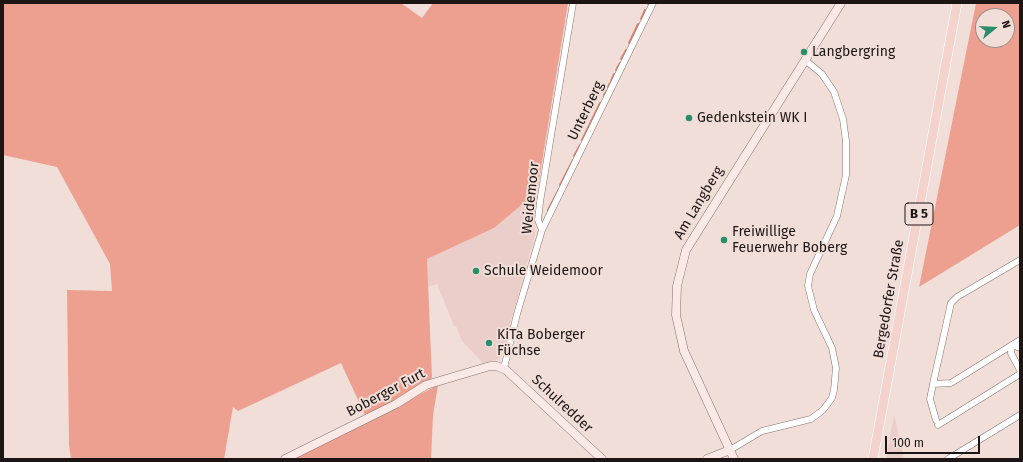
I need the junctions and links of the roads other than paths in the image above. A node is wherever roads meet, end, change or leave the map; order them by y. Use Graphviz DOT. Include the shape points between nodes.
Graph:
graph roads {
  1 [pos="573,3"];
  2 [pos="653,3"];
  3 [pos="842,3"];
  4 [pos="957,3"];
  5 [pos="805,60"];
  6 [pos="542,230"];
  7 [pos="1020,260"];
  8 [pos="1020,340"];
  9 [pos="1012,345"];
  10 [pos="1020,348"];
  11 [pos="504,368"];
  12 [pos="1020,370"];
  13 [pos="1020,374"];
  14 [pos="933,384"];
  15 [pos="1020,414"];
  16 [pos="730,450"];
  17 [pos="286,459"];
  18 [pos="602,459"];
  19 [pos="707,459"];
  20 [pos="734,459"];
  21 [pos="873,459"];
  22 [pos="948,459"];
  1 -- 6 [label="street, Weidemoor" via="540,202 538,220"];
  2 -- 6 [label="street, Unterberg"];
  3 -- 5 [label="street, Am Langberg"];
  4 -- 21 [label="main road, Bergedorfer Straße / B 5"];
  5 -- 16 [label="street, Am Langberg" via="686,250 676,288 676,315 684,350"];
  5 -- 16 [label="street" via="822,74 834,92 843,119 846,141 846,175 837,216 810,274 808,286 814,310 832,348 836,368 834,390 832,398 823,410 811,419 762,431"];
  6 -- 11 [label="street, Weidemoor"];
  7 -- 14 [label="street" via="951,303"];
  8 -- 9 [label="street"];
  9 -- 10 [label="street"];
  9 -- 12 [label="street" via="1011,353"];
  9 -- 14 [label="street" via="951,383"];
  11 -- 17 [label="street, Boberger Furt" via="490,366 436,381"];
  11 -- 18 [label="street, Schulredder"];
  13 -- 14 [label="street" via="937,422 930,399"];
  15 -- 22 [label="street"];
  16 -- 19 [label="street"];
  16 -- 20 [label="street, Am Langberg"];
}
